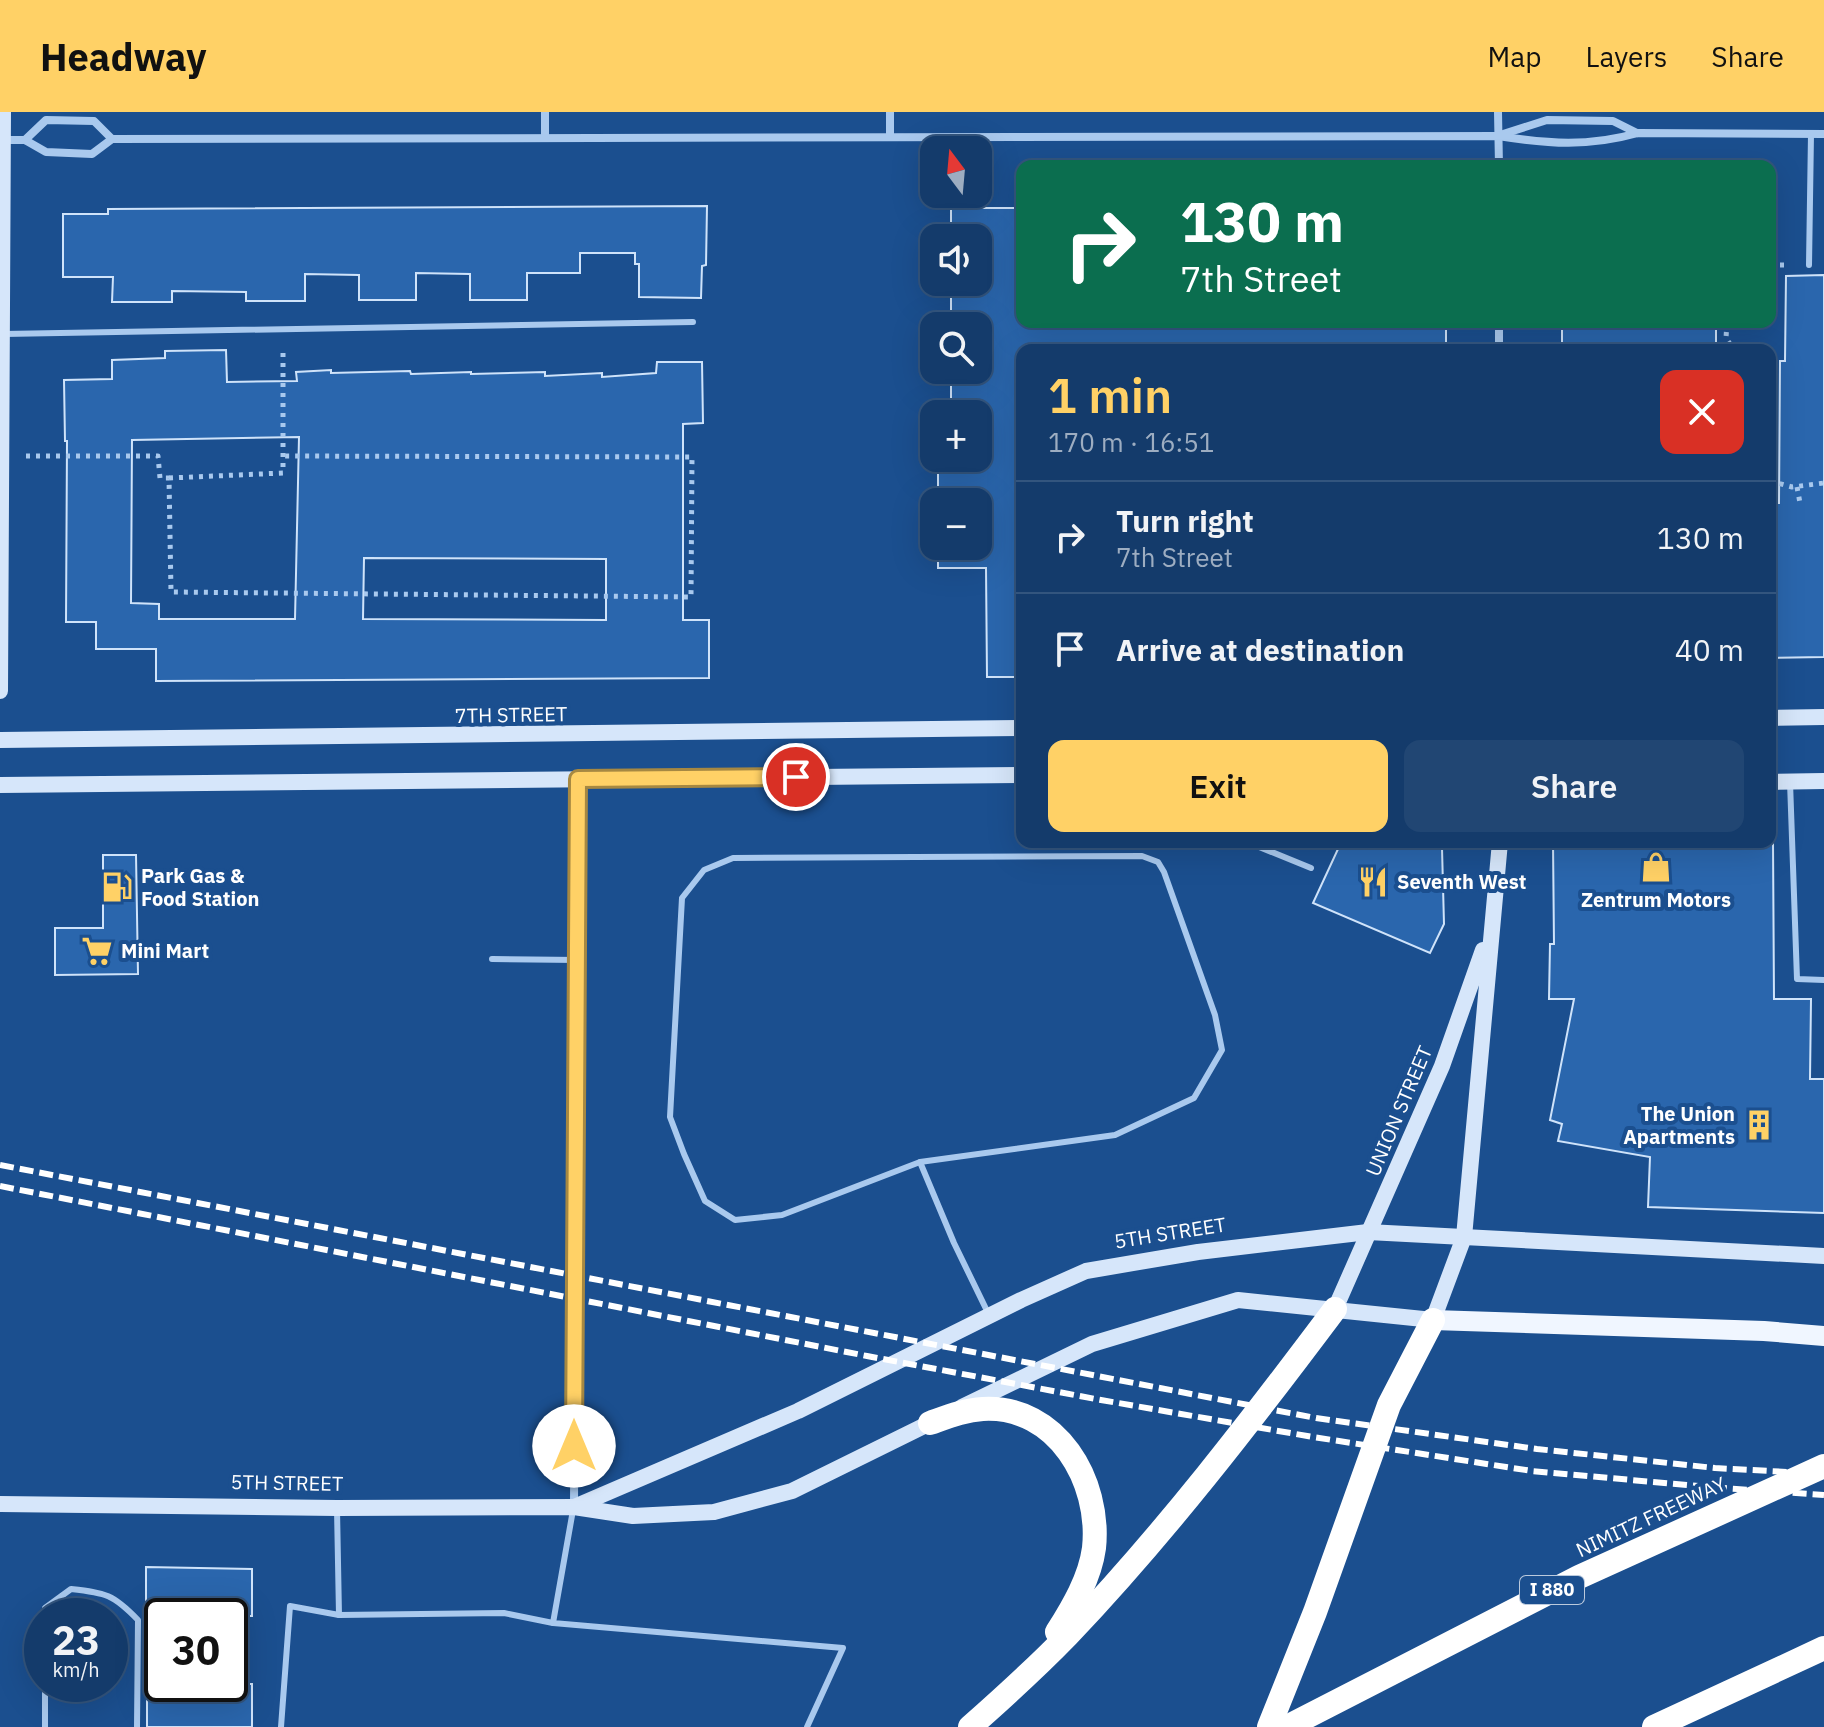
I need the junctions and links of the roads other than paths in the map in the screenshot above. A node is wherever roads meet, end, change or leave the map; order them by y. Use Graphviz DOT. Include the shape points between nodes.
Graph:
graph roads {
  1 [pos="3,112"];
  2 [pos="545,112"];
  3 [pos="890,112"];
  4 [pos="1498,112"];
  5 [pos="1638,133"];
  6 [pos="1811,134"];
  7 [pos="1824,134"];
  8 [pos="1498,136"];
  9 [pos="890,137"];
  10 [pos="545,138"];
  11 [pos="112,139"];
  12 [pos="2,140"];
  13 [pos="25,140"];
  14 [pos="1499,160"];
  15 [pos="1809,265"];
  16 [pos="693,322"];
  17 [pos="0,334"];
  18 [pos="1,456"];
  19 [pos="0,691"];
  20 [pos="1824,717"];
  21 [pos="1776,718"];
  22 [pos="1016,728"];
  23 [pos="0,740"];
  24 [pos="1016,775"];
  25 [pos="578,779"];
  26 [pos="1824,781"];
  27 [pos="1776,782"];
  28 [pos="1790,782"];
  29 [pos="0,785"];
  30 [pos="1262,848"];
  31 [pos="1499,848"];
  32 [pos="1311,868"];
  33 [pos="1492,926"];
  34 [pos="492,959"];
  35 [pos="578,960"];
  36 [pos="1824,980"];
  37 [pos="920,1162"];
  38 [pos="1368,1232"];
  39 [pos="1464,1237"];
  40 [pos="1824,1256"];
  41 [pos="1335,1309"];
  42 [pos="989,1315"];
  43 [pos="1433,1320"];
  44 [pos="1824,1336"];
  45 [pos="930,1423"];
  46 [pos="1824,1466"];
  47 [pos="0,1504"];
  48 [pos="574,1507"];
  49 [pos="337,1508"];
  50 [pos="59,1598"];
  51 [pos="113,1598"];
  52 [pos="128,1610"];
  53 [pos="339,1615"];
  54 [pos="553,1623"];
  55 [pos="1824,1648"];
  56 [pos="1010,1691"];
  57 [pos="45,1702"];
  58 [pos="971,1726"];
  59 [pos="45,1727"];
  60 [pos="137,1727"];
  61 [pos="281,1727"];
  62 [pos="807,1727"];
  63 [pos="1270,1727"];
  64 [pos="1287,1727"];
  65 [pos="1654,1727"];
  1 -- 12 [label="main road"];
  2 -- 10 [label="street"];
  3 -- 9 [label="street"];
  4 -- 8 [label="street"];
  5 -- 6 [label="street"];
  5 -- 8 [label="street" via="1610,141 1547,143"];
  5 -- 8 [label="street" via="1613,121 1547,120"];
  6 -- 7 [label="street"];
  6 -- 15 [label="lane"];
  8 -- 9 [label="street"];
  8 -- 14 [label="street"];
  9 -- 10 [label="street"];
  10 -- 11 [label="street"];
  11 -- 13 [label="street" via="92,154 46,152"];
  11 -- 13 [label="street" via="94,121 46,120"];
  12 -- 13 [label="street"];
  12 -- 17 [label="main road"];
  16 -- 17 [label="lane"];
  17 -- 18 [label="main road"];
  18 -- 19 [label="main road"];
  20 -- 21 [label="main road"];
  22 -- 23 [label="main road, 7TH STREET"];
  24 -- 25 [label="main road"];
  25 -- 29 [label="main road"];
  25 -- 35 [label="street"];
  26 -- 28 [label="main road"];
  27 -- 28 [label="main road"];
  28 -- 36 [label="lane" via="1797,979"];
  30 -- 32 [label="lane"];
  31 -- 33 [label="main road, UNION STREET"];
  33 -- 38 [label="main road, UNION STREET" via="1442,1066"];
  33 -- 39 [label="main road, UNION STREET"];
  34 -- 35 [label="lane"];
  35 -- 48 [label="street"];
  37 -- 37 [label="lane" via="782,1215 735,1220 705,1201 670,1117 682,898 689,888 704,870 733,858 1142,856 1158,862 1215,1015 1222,1050 1194,1098 1115,1135"];
  37 -- 42 [label="lane"];
  38 -- 39 [label="main road, 5TH STREET"];
  38 -- 41 [label="main road, UNION STREET"];
  38 -- 42 [label="main road, 5TH STREET" via="1086,1271"];
  39 -- 40 [label="main road, 5TH STREET"];
  39 -- 43 [label="main road, UNION STREET"];
  41 -- 43 [label="main road, 5TH STREET"];
  41 -- 45 [label="main road, 5TH STREET" via="1238,1300 1092,1344"];
  41 -- 56 [label="highway" via="1129,1569"];
  42 -- 48 [label="main road, 5TH STREET" via="798,1411"];
  43 -- 44 [label="main road, 5TH STREET"];
  43 -- 63 [label="highway" via="1389,1405"];
  45 -- 48 [label="main road, 5TH STREET" via="792,1491 714,1512 633,1516"];
  45 -- 56 [label="highway" via="981,1409 1028,1417 1066,1447 1093,1507 1094,1550 1088,1571 1052,1639"];
  46 -- 64 [label="highway, NIMITZ FREEWAY / I 880, bridge" via="1579,1577"];
  47 -- 49 [label="main road, 5TH STREET"];
  48 -- 49 [label="main road, 5TH STREET"];
  48 -- 54 [label="lane"];
  49 -- 53 [label="lane"];
  50 -- 51 [label="lane" via="71,1589"];
  52 -- 60 [label="lane" via="138,1620"];
  53 -- 54 [label="lane" via="504,1613"];
  53 -- 61 [label="lane" via="290,1606"];
  54 -- 62 [label="lane" via="843,1648"];
  55 -- 65 [label="highway"];
  56 -- 58 [label="highway"];
  57 -- 59 [label="lane"];
}
